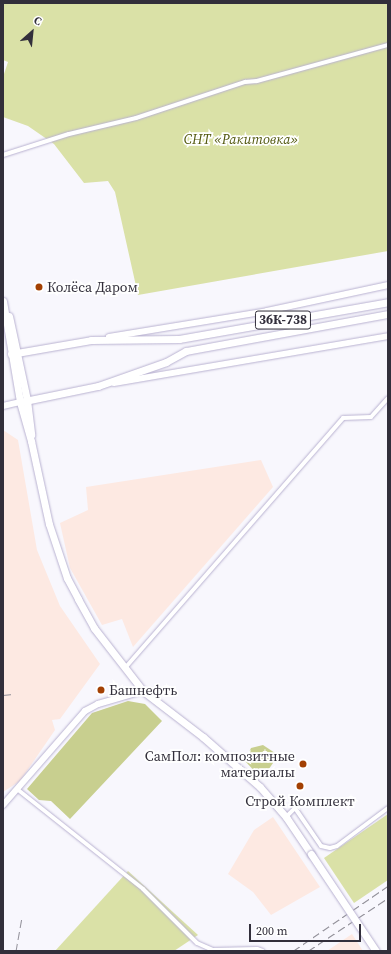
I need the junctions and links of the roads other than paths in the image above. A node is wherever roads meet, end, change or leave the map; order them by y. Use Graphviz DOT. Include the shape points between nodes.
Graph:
graph roads {
  1 [pos="388,45"];
  2 [pos="3,155"];
  3 [pos="388,285"];
  4 [pos="3,300"];
  5 [pos="388,302"];
  6 [pos="388,314"];
  7 [pos="388,336"];
  8 [pos="91,340"];
  9 [pos="14,354"];
  10 [pos="98,386"];
  11 [pos="388,398"];
  12 [pos="24,401"];
  13 [pos="3,406"];
  14 [pos="125,668"];
  15 [pos="143,691"];
  16 [pos="17,790"];
  17 [pos="3,805"];
  18 [pos="388,808"];
  19 [pos="286,817"];
  20 [pos="263,951"];
  21 [pos="376,951"];
  1 -- 2 [label="street" via="257,81 245,82 136,118 76,132"];
  3 -- 8 [label="main road" via="267,311"];
  4 -- 9 [label="main road"];
  5 -- 8 [label="main road, 36К-738" via="179,339"];
  6 -- 10 [label="main road, 36К-738" via="186,351 166,362"];
  7 -- 10 [label="main road"];
  8 -- 9 [label="main road, 36К-738"];
  9 -- 12 [label="main road"];
  10 -- 12 [label="main road, 36К-738"];
  11 -- 14 [label="street" via="371,417 343,418"];
  12 -- 13 [label="main road"];
  12 -- 14 [label="main road" via="49,524 67,578 94,628"];
  14 -- 15 [label="main road"];
  15 -- 16 [label="main road" via="98,704 85,712"];
  15 -- 19 [label="main road" via="234,764 260,787"];
  16 -- 17 [label="main road"];
  16 -- 20 [label="street" via="143,889 198,943 213,950"];
  18 -- 19 [label="street" via="337,846 330,848 321,846 295,808"];
  19 -- 21 [label="main road, bridge"];
}
